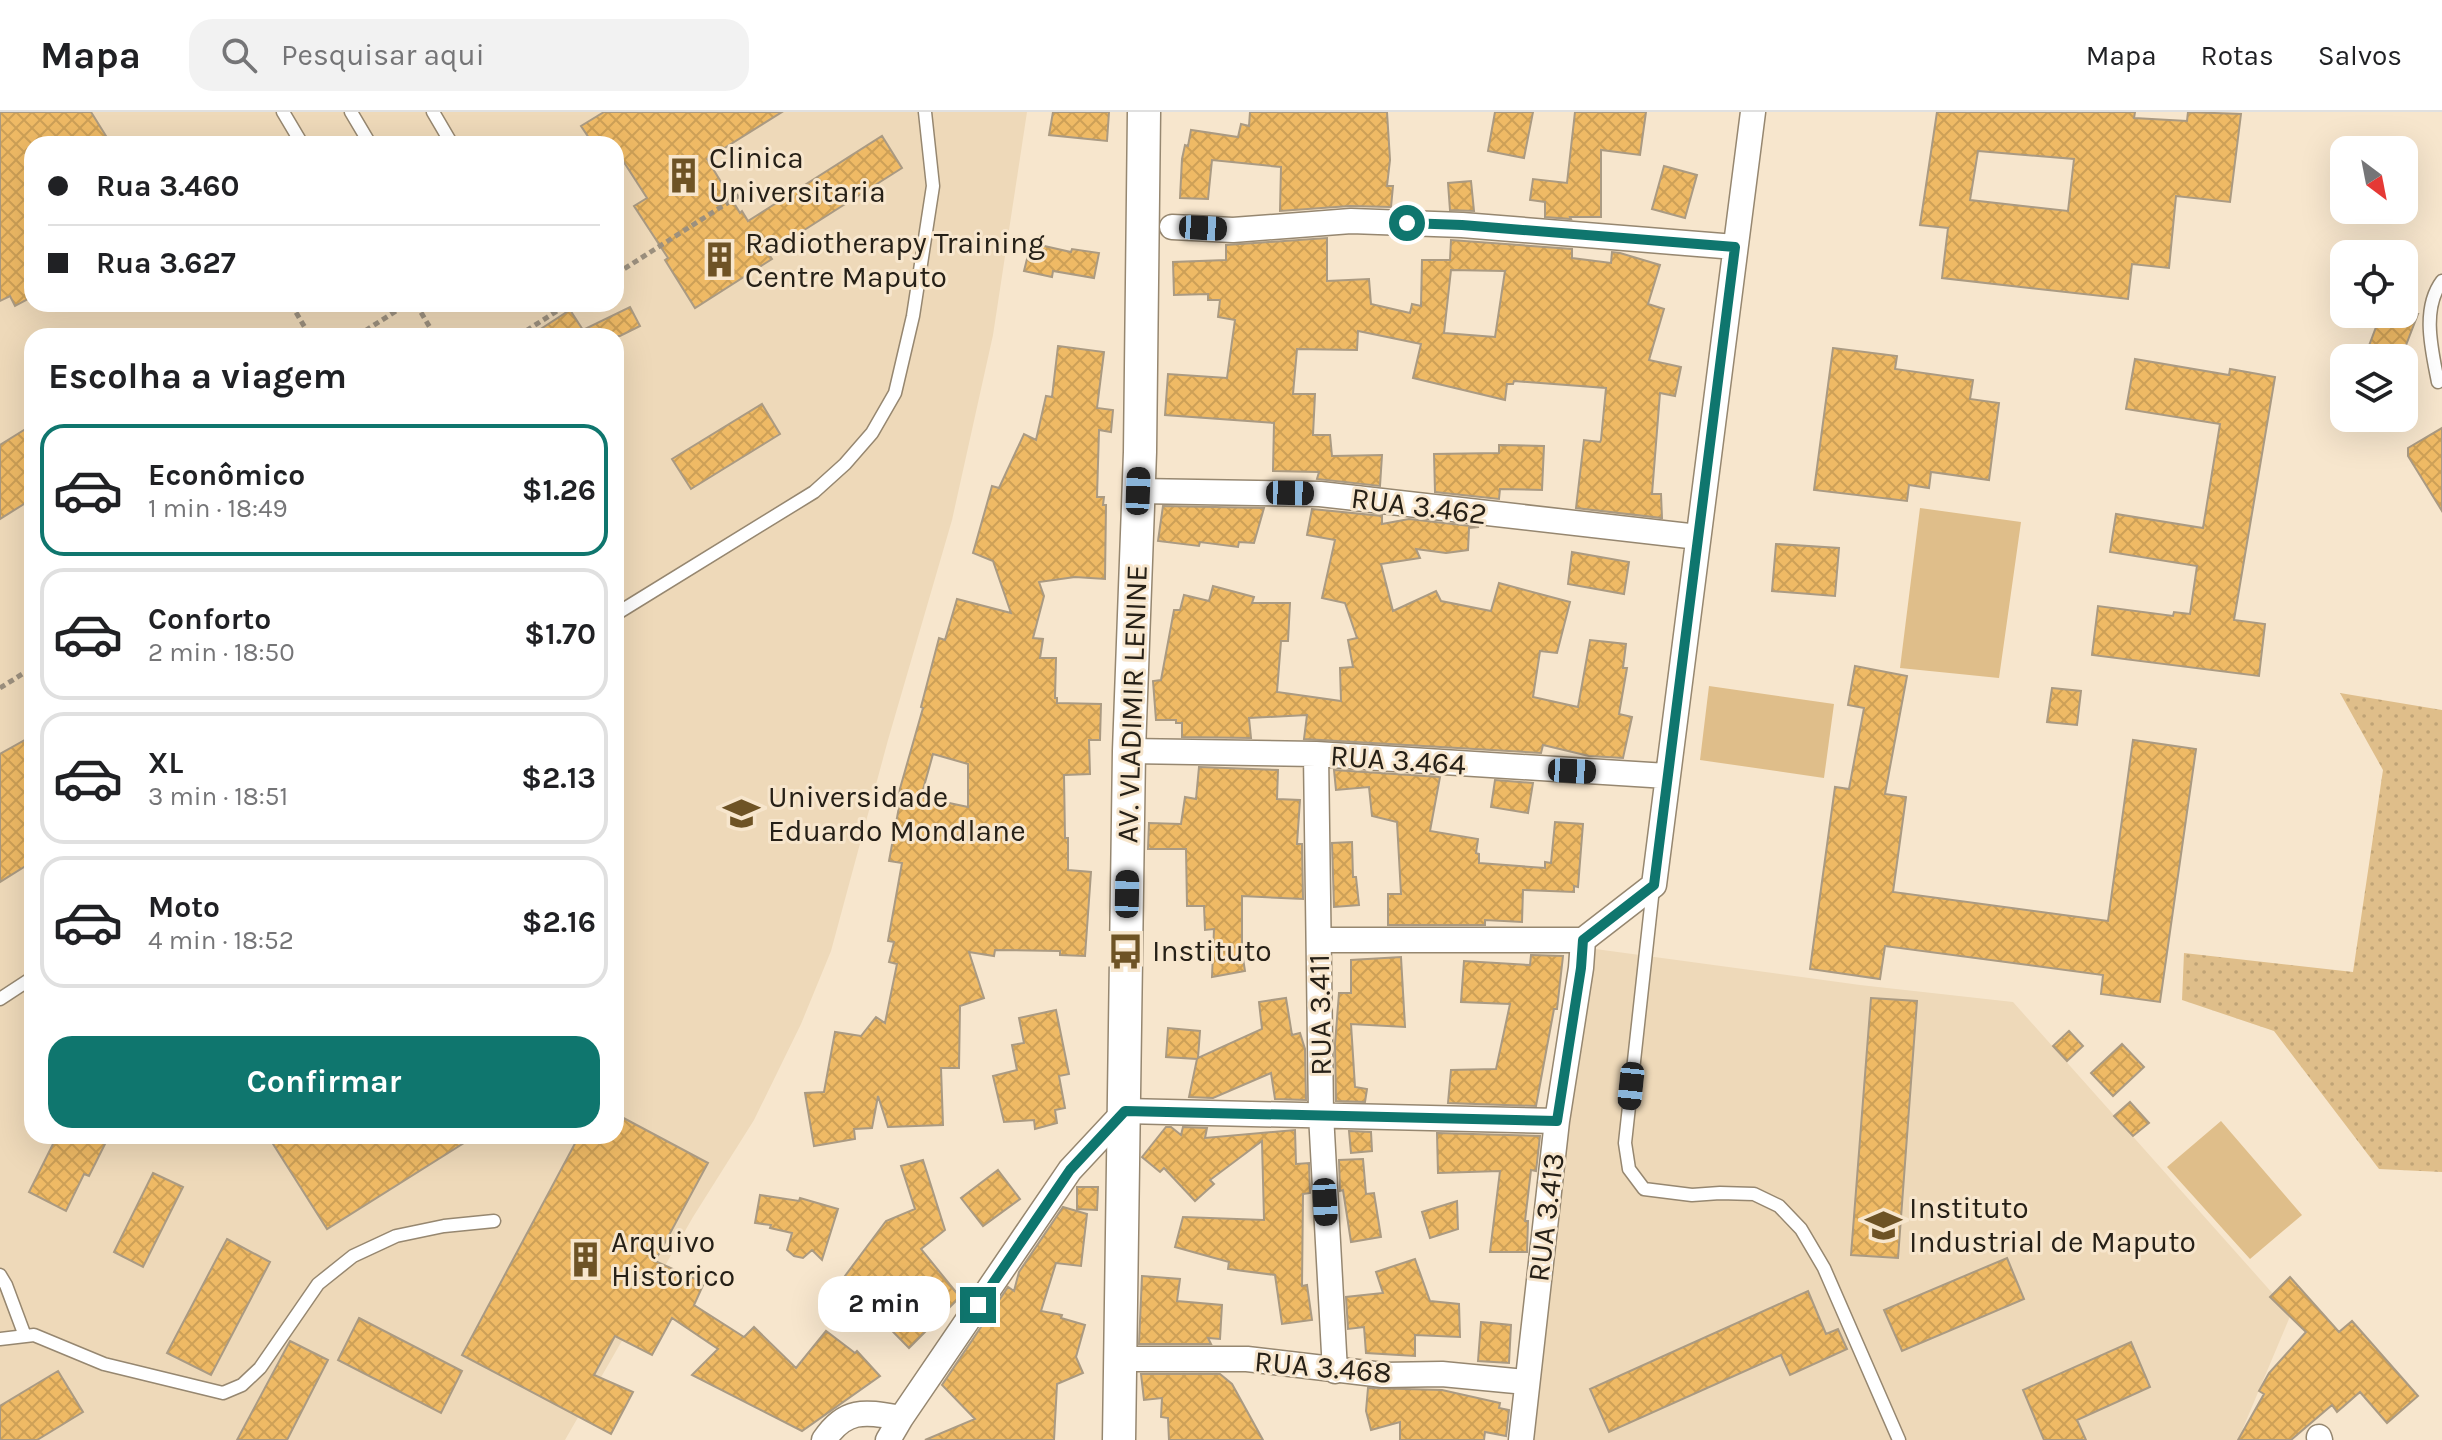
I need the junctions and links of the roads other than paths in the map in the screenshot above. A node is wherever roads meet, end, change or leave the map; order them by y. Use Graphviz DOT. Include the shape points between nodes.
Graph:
graph roads {
  1 [pos="283,112"];
  2 [pos="351,112"];
  3 [pos="433,112"];
  4 [pos="925,112"];
  5 [pos="1144,112"];
  6 [pos="1753,112"];
  7 [pos="297,136"];
  8 [pos="365,136"];
  9 [pos="447,136"];
  10 [pos="1172,227"];
  11 [pos="1735,247"];
  12 [pos="2442,281"];
  13 [pos="2438,382"];
  14 [pos="1138,491"];
  15 [pos="1698,537"];
  16 [pos="624,609"];
  17 [pos="1129,751"];
  18 [pos="1316,754"];
  19 [pos="1667,776"];
  20 [pos="1654,885"];
  21 [pos="1319,940"];
  22 [pos="1583,940"];
  23 [pos="24,983"];
  24 [pos="0,999"];
  25 [pos="1125,1111"];
  26 [pos="1321,1114"];
  27 [pos="1557,1121"];
  28 [pos="494,1221"];
  29 [pos="0,1275"];
  30 [pos="25,1336"];
  31 [pos="0,1339"];
  32 [pos="1119,1359"];
  33 [pos="1335,1371"];
  34 [pos="1526,1382"];
  35 [pos="901,1418"];
  36 [pos="824,1440"];
  37 [pos="888,1440"];
  38 [pos="1119,1440"];
  39 [pos="1521,1440"];
  40 [pos="1899,1440"];
  1 -- 7 [label="lane"];
  2 -- 8 [label="lane"];
  3 -- 9 [label="lane"];
  4 -- 16 [label="lane" via="933,186 913,316 895,393 872,433 814,492"];
  5 -- 14 [label="main road, AV. VLADIMIR LENINE"];
  6 -- 11 [label="street"];
  10 -- 11 [label="street" via="1233,230 1351,221"];
  11 -- 15 [label="street"];
  12 -- 13 [label="lane" via="2434,291 2429,337"];
  14 -- 15 [label="street, RUA 3.462" via="1320,494"];
  14 -- 17 [label="main road, AV. VLADIMIR LENINE"];
  15 -- 19 [label="street"];
  17 -- 18 [label="street, RUA 3.464"];
  17 -- 25 [label="main road, AV. VLADIMIR LENINE"];
  18 -- 19 [label="street, RUA 3.464"];
  18 -- 21 [label="street, RUA 3.411"];
  19 -- 20 [label="street"];
  20 -- 22 [label="street"];
  20 -- 40 [label="lane" via="1625,1143 1629,1169 1644,1189 1754,1194 1779,1206 1801,1229 1824,1268"];
  21 -- 22 [label="street"];
  21 -- 26 [label="street, RUA 3.411"];
  22 -- 27 [label="street, RUA 3.413"];
  23 -- 24 [label="lane"];
  25 -- 26 [label="street"];
  25 -- 32 [label="main road, AV. VLADIMIR LENINE"];
  25 -- 35 [label="street" via="1070,1170"];
  26 -- 27 [label="street"];
  26 -- 33 [label="street, RUA 3.411"];
  27 -- 34 [label="street, RUA 3.413"];
  28 -- 30 [label="lane" via="396,1236 353,1256 318,1284 260,1368 242,1385 223,1393 104,1364"];
  29 -- 30 [label="lane"];
  30 -- 31 [label="lane"];
  32 -- 33 [label="street, RUA 3.468" via="1247,1359"];
  32 -- 38 [label="main road, AV. VLADIMIR LENINE"];
  33 -- 34 [label="street, RUA 3.468"];
  34 -- 39 [label="street, RUA 3.413"];
  35 -- 36 [label="street" via="868,1412 851,1415"];
  35 -- 37 [label="street"];
}
